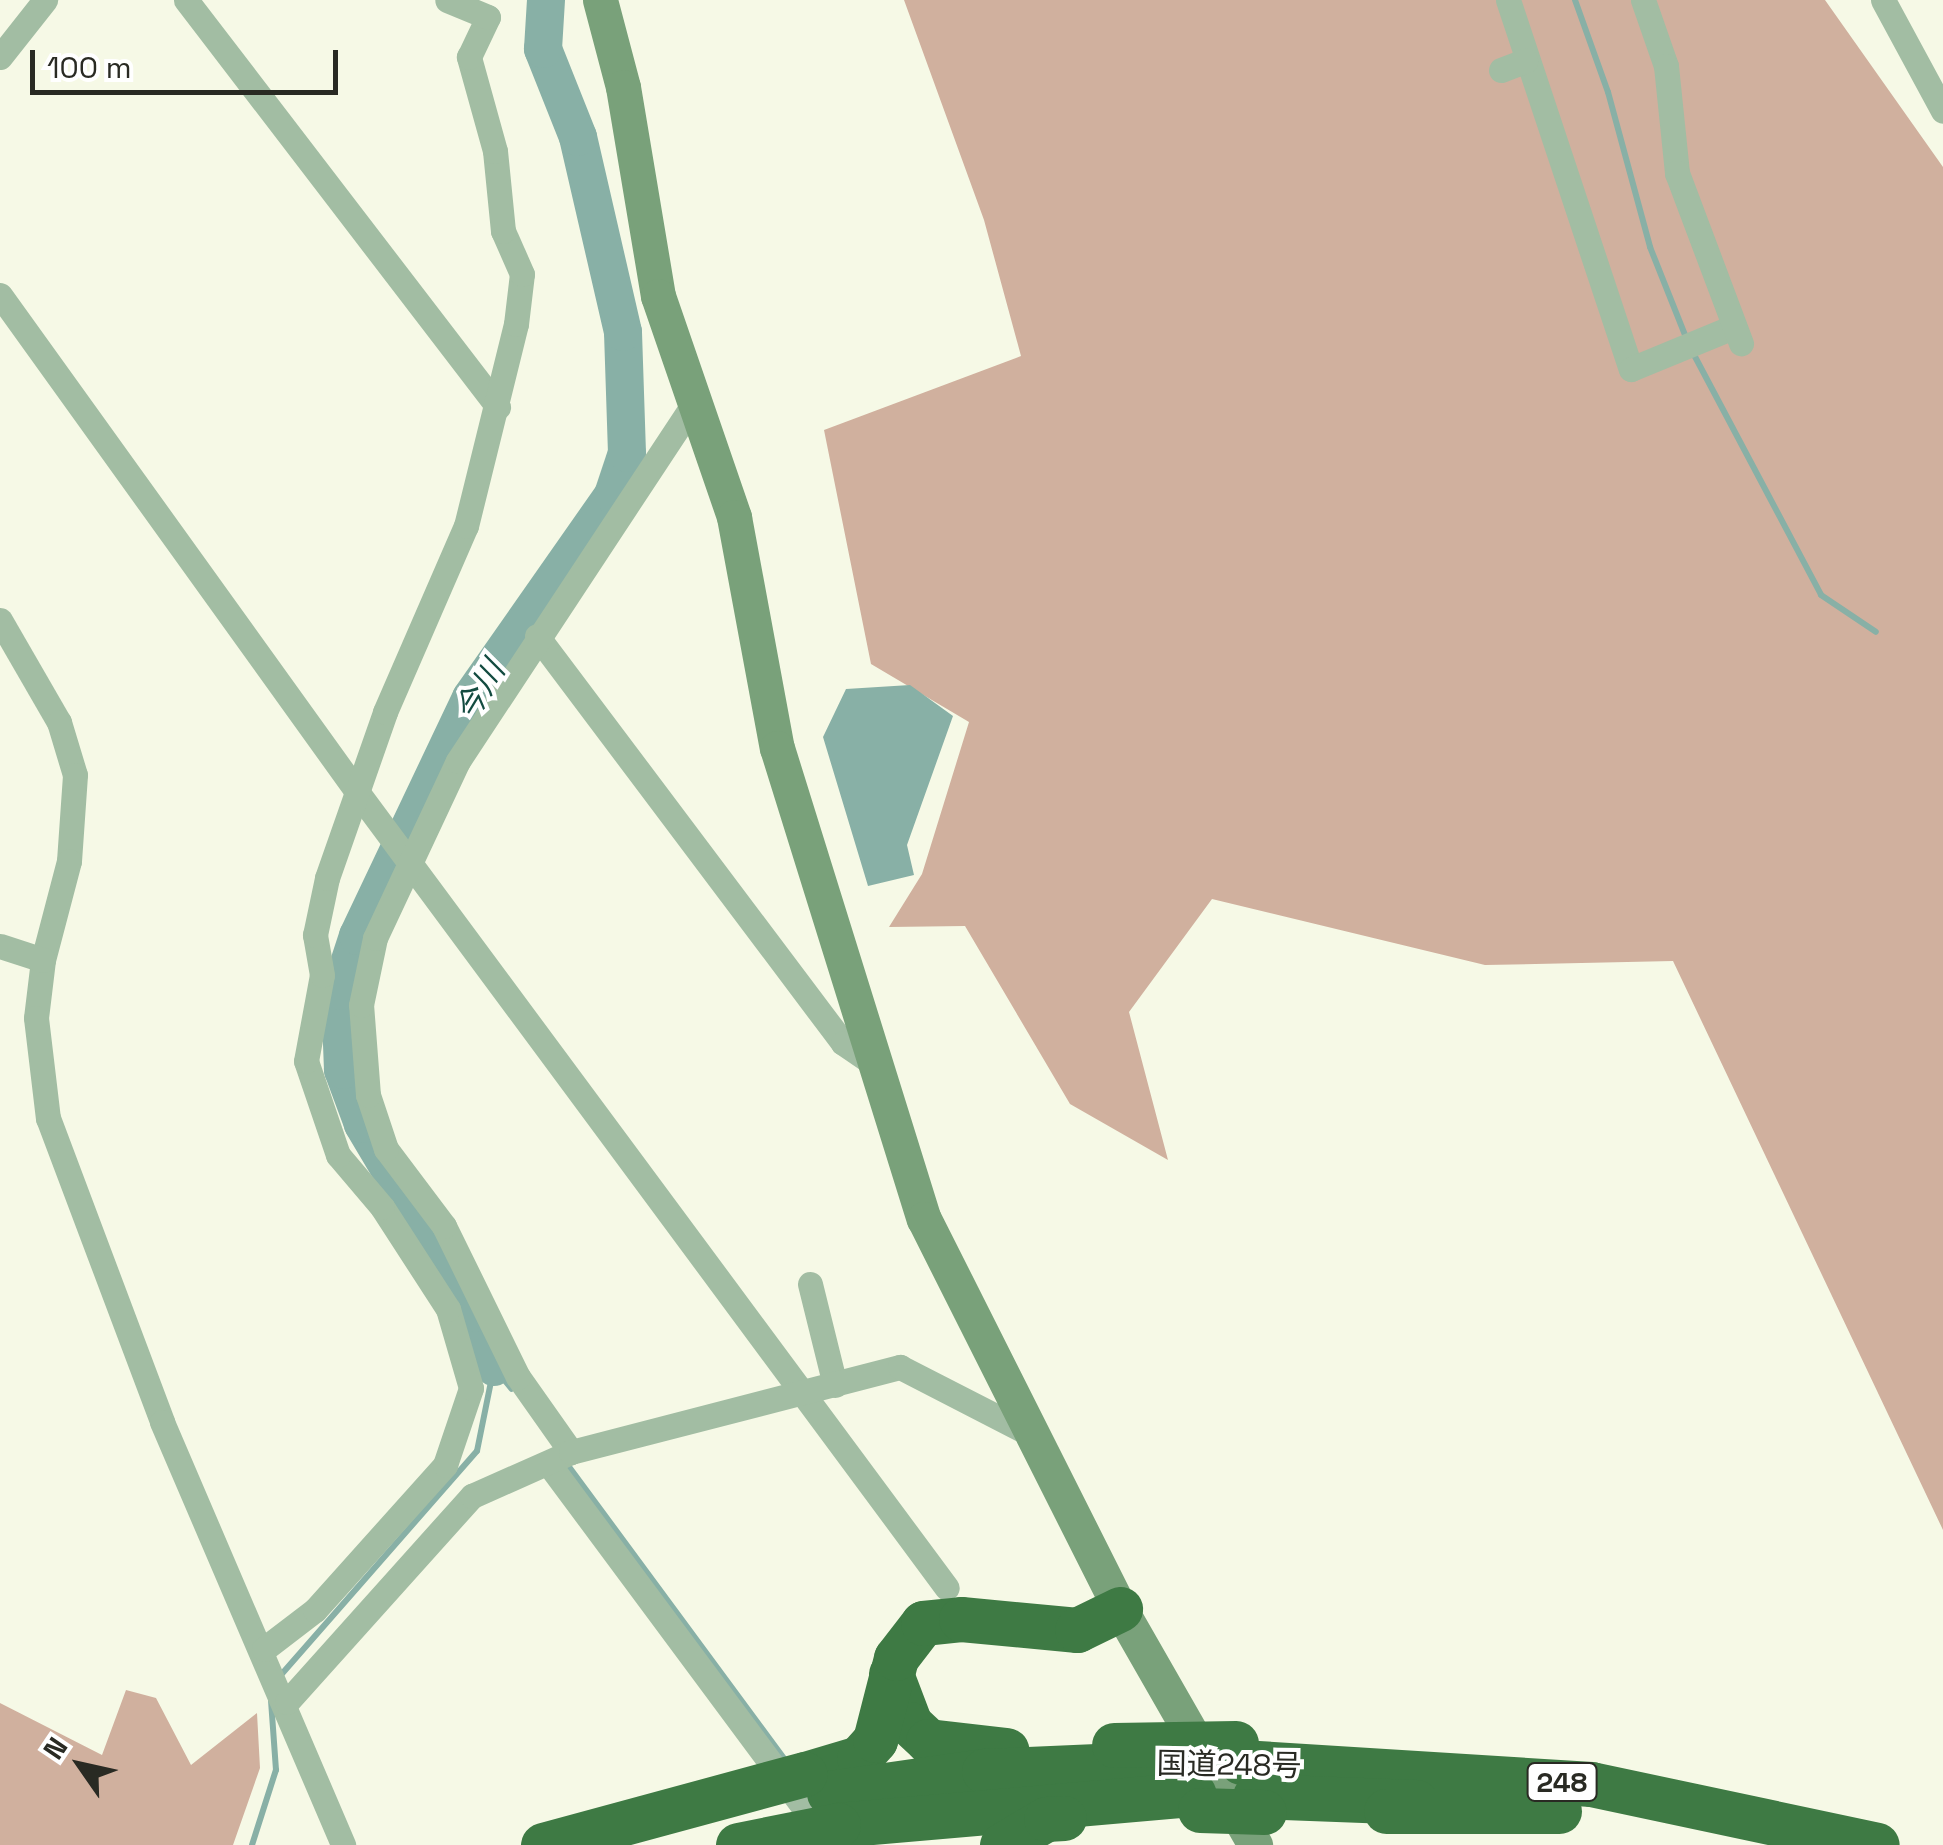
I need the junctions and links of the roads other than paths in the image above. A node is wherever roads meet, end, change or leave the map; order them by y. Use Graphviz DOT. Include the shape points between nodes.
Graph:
graph roads {
  1 [pos="45,0"];
  2 [pos="186,0"];
  3 [pos="447,0"];
  4 [pos="600,0"];
  5 [pos="1508,0"];
  6 [pos="1643,0"];
  7 [pos="1883,0"];
  8 [pos="0,57"];
  9 [pos="1526,60"];
  10 [pos="1501,70"];
  11 [pos="1943,112"];
  12 [pos="0,295"];
  13 [pos="695,402"];
  14 [pos="498,407"];
  15 [pos="0,620"];
  16 [pos="538,636"];
  17 [pos="358,793"];
  18 [pos="408,861"];
  19 [pos="0,946"];
  20 [pos="42,960"];
  21 [pos="871,1062"];
  22 [pos="810,1284"];
  23 [pos="835,1385"];
  24 [pos="804,1393"];
  25 [pos="1034,1436"];
  26 [pos="559,1457"];
  27 [pos="948,1588"];
  28 [pos="1120,1609"];
  29 [pos="269,1660"];
  30 [pos="891,1674"];
  31 [pos="287,1702"];
  32 [pos="1255,1787"];
  33 [pos="1187,1789"];
  34 [pos="829,1816"];
  35 [pos="343,1845"];
  36 [pos="544,1845"];
  37 [pos="582,1845"];
  38 [pos="738,1845"];
  39 [pos="933,1845"];
  40 [pos="1002,1845"];
  41 [pos="1749,1845"];
  42 [pos="1877,1845"];
  1 -- 8 [label="street"];
  2 -- 14 [label="street"];
  3 -- 14 [label="street" via="488,17 469,57 495,150 503,231 522,274"];
  4 -- 13 [label="street" via="623,87 658,296"];
  5 -- 9 [label="street"];
  6 -- 9 [label="street" via="1666,66 1677,173 1737,335 1702,340 1631,369"];
  7 -- 11 [label="street"];
  9 -- 10 [label="street"];
  12 -- 17 [label="street"];
  13 -- 16 [label="street"];
  13 -- 21 [label="street" via="734,517 777,748"];
  14 -- 17 [label="street" via="466,526 385,712"];
  15 -- 20 [label="street" via="59,722 75,775 69,861"];
  16 -- 18 [label="street" via="458,761"];
  16 -- 21 [label="street" via="843,1044"];
  17 -- 18 [label="street"];
  17 -- 29 [label="street" via="327,878 315,935 322,975 306,1062 338,1155 382,1207 448,1309 471,1388 445,1466"];
  18 -- 24 [label="street"];
  18 -- 26 [label="street" via="375,938 361,1006 368,1095 386,1149 444,1226"];
  19 -- 20 [label="street"];
  20 -- 29 [label="street" via="36,1018 48,1118 162,1422"];
  21 -- 25 [label="street" via="924,1220"];
  22 -- 23 [label="street"];
  23 -- 24 [label="street"];
  23 -- 25 [label="street" via="900,1367"];
  24 -- 26 [label="street"];
  24 -- 27 [label="street"];
  25 -- 28 [label="street"];
  26 -- 31 [label="street" via="472,1496"];
  26 -- 34 [label="street"];
  28 -- 30 [label="highway" via="1077,1630 961,1619 923,1623"];
  28 -- 32 [label="street"];
  29 -- 31 [label="street"];
  30 -- 32 [label="highway, bridge" via="910,1724 928,1742 981,1752 1114,1745"];
  30 -- 34 [label="highway" via="876,1740"];
  31 -- 35 [label="street"];
  32 -- 33 [label="highway, 国道248号 / 248"];
  32 -- 41 [label="highway, 国道248号 / 248" via="1559,1811"];
  32 -- 42 [label="highway, 国道248号 / 248" via="1591,1784"];
  33 -- 34 [label="highway, 国道248号 / 248"];
  33 -- 40 [label="highway" via="1046,1819"];
  34 -- 36 [label="highway, bridge"];
  34 -- 37 [label="highway, 国道248号 / 248"];
  34 -- 38 [label="highway, 国道248号 / 248, bridge" via="784,1836"];
  34 -- 39 [label="highway"];
}
